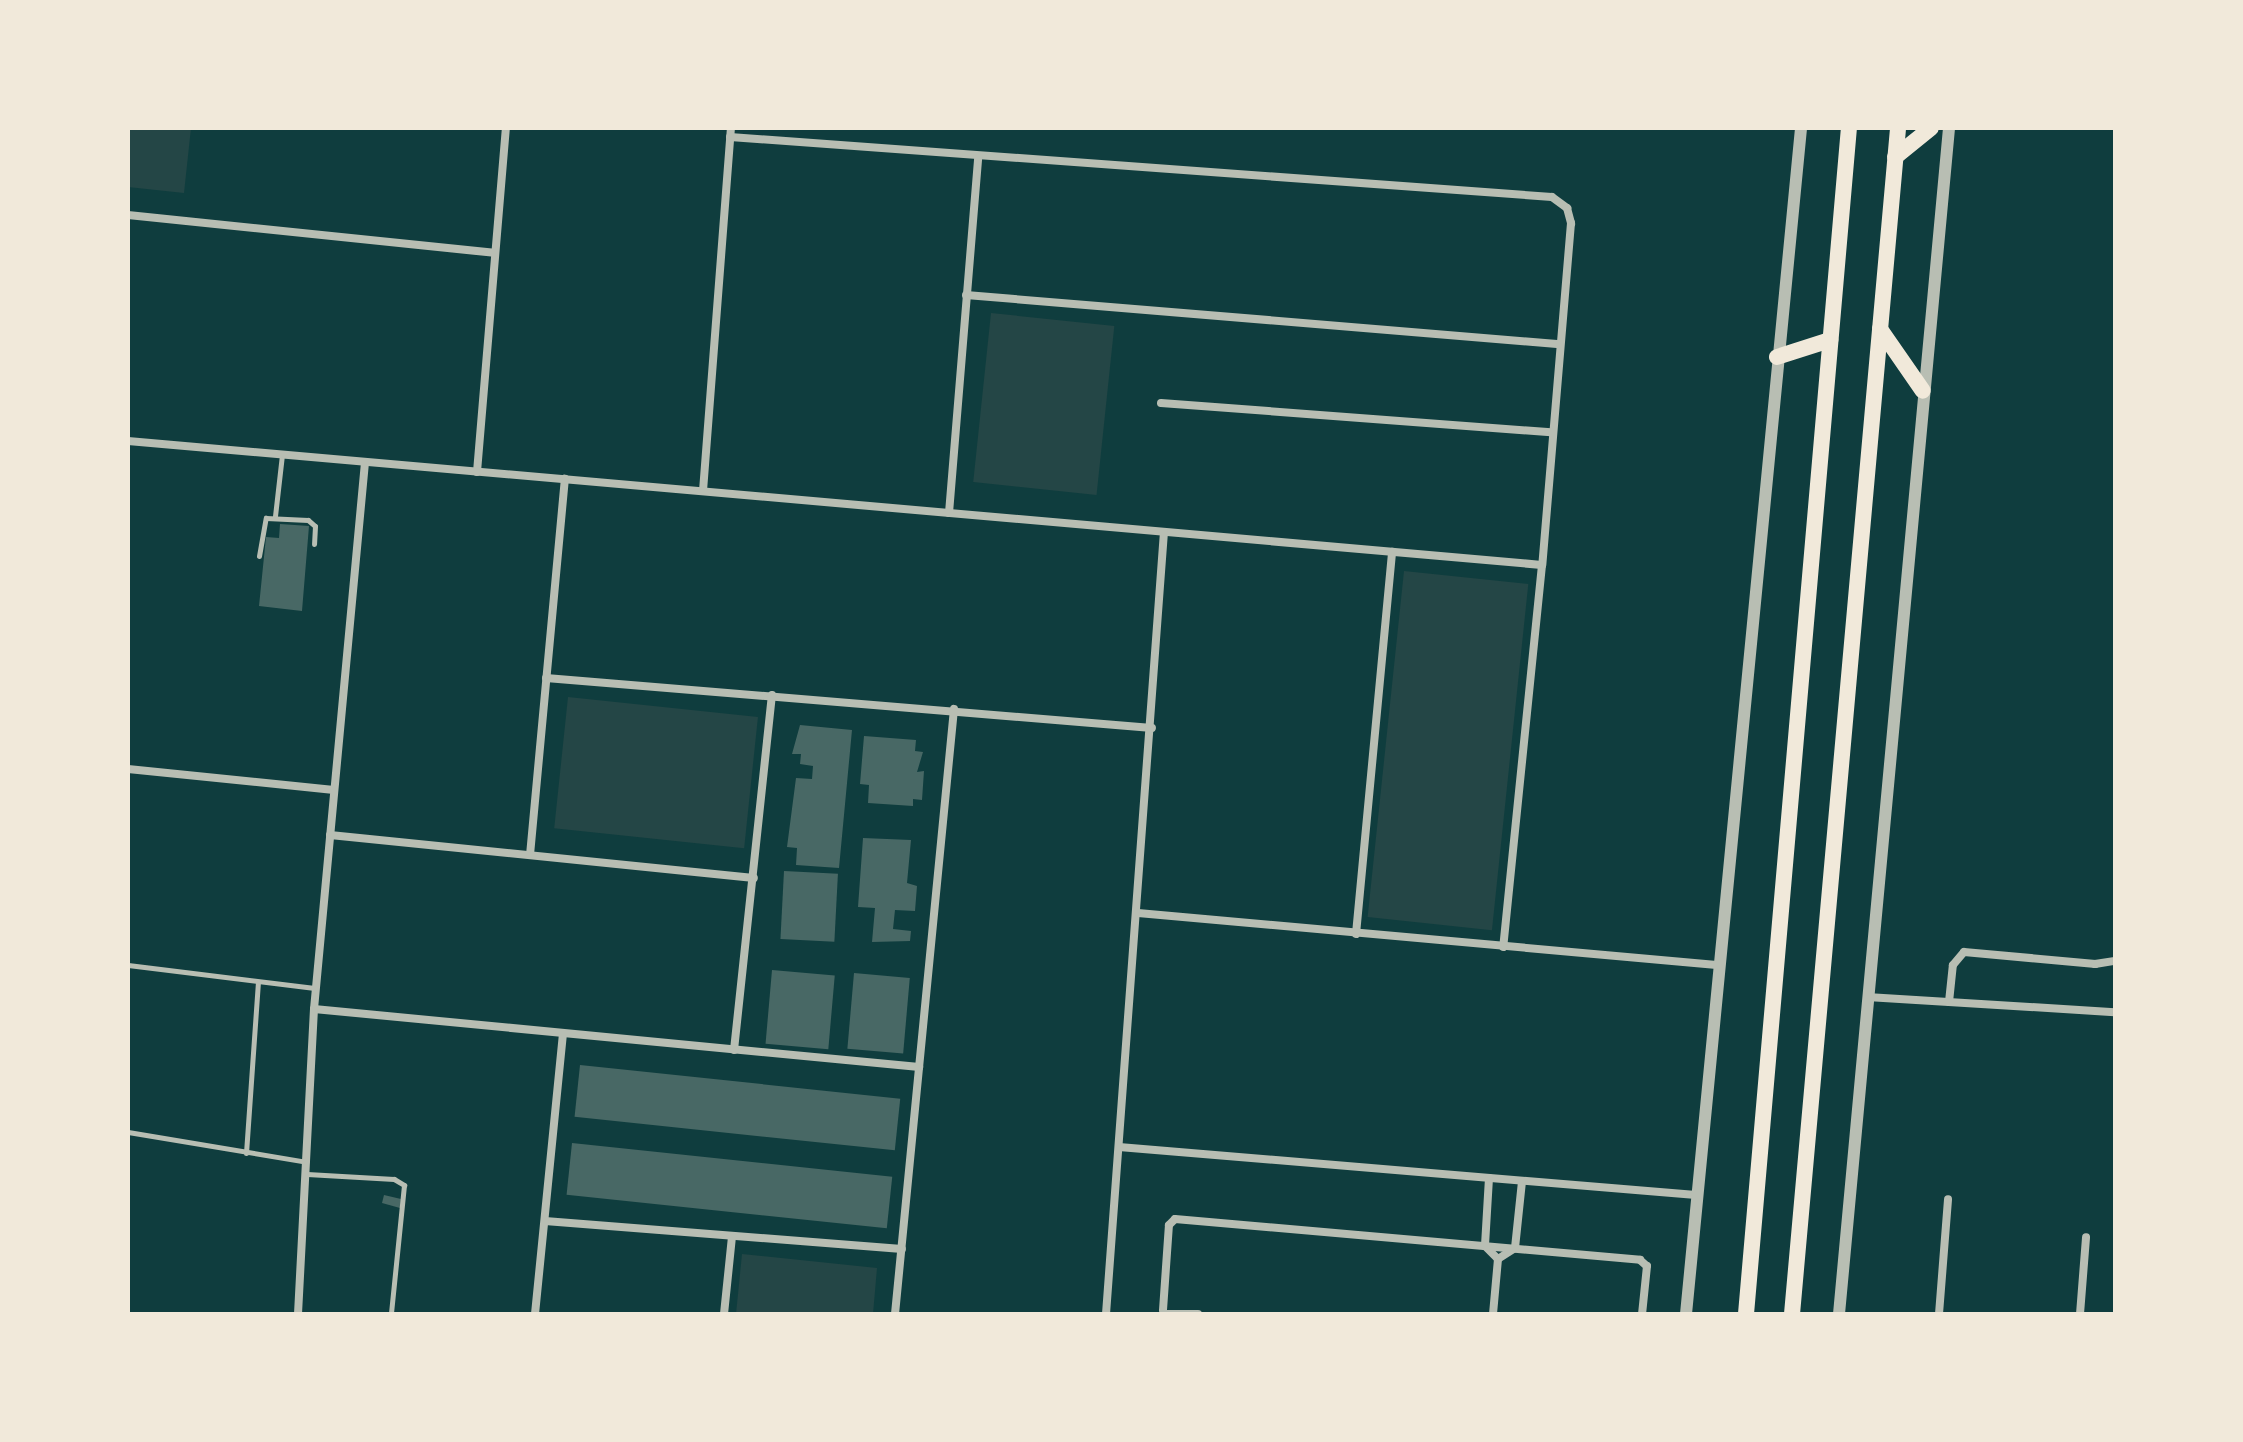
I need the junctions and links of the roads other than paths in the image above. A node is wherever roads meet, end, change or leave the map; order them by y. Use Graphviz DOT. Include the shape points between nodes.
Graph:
graph roads {
  1 [pos="506,128"];
  2 [pos="1801,128"];
  3 [pos="1849,128"];
  4 [pos="1898,128"];
  5 [pos="1931,128"];
  6 [pos="1949,128"];
  7 [pos="731,132"];
  8 [pos="1895,157"];
  9 [pos="978,158"];
  10 [pos="128,215"];
  11 [pos="494,253"];
  12 [pos="966,295"];
  13 [pos="1880,329"];
  14 [pos="1830,340"];
  15 [pos="1557,344"];
  16 [pos="1777,357"];
  17 [pos="1923,391"];
  18 [pos="1161,403"];
  19 [pos="1551,432"];
  20 [pos="128,441"];
  21 [pos="282,455"];
  22 [pos="365,462"];
  23 [pos="477,472"];
  24 [pos="565,479"];
  25 [pos="703,491"];
  26 [pos="949,513"];
  27 [pos="275,516"];
  28 [pos="1164,532"];
  29 [pos="314,544"];
  30 [pos="1392,552"];
  31 [pos="259,556"];
  32 [pos="1542,565"];
  33 [pos="546,678"];
  34 [pos="772,695"];
  35 [pos="954,709"];
  36 [pos="1152,728"];
  37 [pos="128,769"];
  38 [pos="334,790"];
  39 [pos="330,835"];
  40 [pos="530,855"];
  41 [pos="754,878"];
  42 [pos="1138,913"];
  43 [pos="1356,934"];
  44 [pos="1503,947"];
  45 [pos="2115,961"];
  46 [pos="128,965"];
  47 [pos="1717,965"];
  48 [pos="258,982"];
  49 [pos="315,988"];
  50 [pos="1867,997"];
  51 [pos="1949,1002"];
  52 [pos="314,1009"];
  53 [pos="2115,1012"];
  54 [pos="563,1033"];
  55 [pos="734,1050"];
  56 [pos="919,1067"];
  57 [pos="128,1132"];
  58 [pos="1119,1147"];
  59 [pos="246,1153"];
  60 [pos="308,1163"];
  61 [pos="307,1174"];
  62 [pos="1489,1178"];
  63 [pos="1522,1181"];
  64 [pos="1696,1195"];
  65 [pos="1948,1199"];
  66 [pos="545,1221"];
  67 [pos="732,1236"];
  68 [pos="2086,1237"];
  69 [pos="1485,1246"];
  70 [pos="1515,1248"];
  71 [pos="902,1249"];
  72 [pos="1498,1259"];
  73 [pos="1163,1312"];
  74 [pos="298,1314"];
  75 [pos="391,1314"];
  76 [pos="535,1314"];
  77 [pos="724,1314"];
  78 [pos="895,1314"];
  79 [pos="1106,1314"];
  80 [pos="1198,1314"];
  81 [pos="1493,1314"];
  82 [pos="1642,1314"];
  83 [pos="1686,1314"];
  84 [pos="1746,1314"];
  85 [pos="1792,1314"];
  86 [pos="1839,1314"];
  87 [pos="1939,1314"];
  88 [pos="2080,1314"];
  1 -- 11 [label="street"];
  2 -- 16 [label="street"];
  3 -- 14 [label="main road"];
  4 -- 8 [label="main road"];
  5 -- 8 [label="main road"];
  6 -- 17 [label="street"];
  7 -- 9 [label="street"];
  7 -- 25 [label="street"];
  8 -- 13 [label="main road"];
  9 -- 12 [label="street"];
  9 -- 15 [label="street" via="1552,197 1567,208 1571,223"];
  10 -- 11 [label="street"];
  11 -- 23 [label="street"];
  12 -- 15 [label="street"];
  12 -- 26 [label="street"];
  13 -- 17 [label="main road"];
  13 -- 85 [label="main road"];
  14 -- 16 [label="main road"];
  14 -- 84 [label="main road"];
  15 -- 19 [label="street"];
  16 -- 47 [label="street"];
  17 -- 50 [label="street"];
  18 -- 19 [label="street"];
  19 -- 32 [label="street"];
  20 -- 21 [label="street"];
  21 -- 22 [label="street"];
  21 -- 27 [label="lane"];
  22 -- 23 [label="street"];
  22 -- 38 [label="street"];
  23 -- 24 [label="street"];
  24 -- 25 [label="street"];
  24 -- 33 [label="street"];
  25 -- 26 [label="street"];
  26 -- 28 [label="street"];
  27 -- 29 [label="lane" via="312,523"];
  27 -- 31 [label="lane" via="263,524"];
  28 -- 30 [label="street"];
  28 -- 36 [label="street"];
  30 -- 32 [label="street"];
  30 -- 43 [label="street"];
  32 -- 44 [label="street"];
  33 -- 34 [label="street"];
  33 -- 40 [label="street"];
  34 -- 35 [label="street"];
  34 -- 41 [label="street"];
  35 -- 36 [label="street"];
  35 -- 56 [label="street"];
  36 -- 42 [label="street"];
  37 -- 38 [label="street"];
  38 -- 39 [label="street"];
  39 -- 40 [label="street"];
  39 -- 49 [label="street"];
  40 -- 41 [label="street"];
  41 -- 55 [label="street"];
  42 -- 43 [label="street"];
  42 -- 58 [label="street"];
  43 -- 44 [label="street"];
  44 -- 47 [label="street"];
  45 -- 51 [label="street" via="2095,964 1964,952 1953,965"];
  46 -- 48 [label="lane"];
  47 -- 64 [label="street"];
  48 -- 49 [label="lane"];
  48 -- 59 [label="lane"];
  49 -- 52 [label="street"];
  50 -- 51 [label="street"];
  50 -- 86 [label="street"];
  51 -- 53 [label="street"];
  52 -- 54 [label="street"];
  52 -- 60 [label="street"];
  54 -- 55 [label="street"];
  54 -- 66 [label="street"];
  55 -- 56 [label="street"];
  56 -- 71 [label="street"];
  57 -- 59 [label="lane"];
  58 -- 62 [label="street"];
  58 -- 79 [label="street"];
  59 -- 60 [label="lane"];
  60 -- 61 [label="street"];
  61 -- 74 [label="street"];
  61 -- 75 [label="lane" via="394,1179 404,1185"];
  62 -- 63 [label="street"];
  62 -- 69 [label="street"];
  63 -- 64 [label="street"];
  63 -- 70 [label="street"];
  64 -- 83 [label="street"];
  65 -- 87 [label="street"];
  66 -- 67 [label="street"];
  66 -- 76 [label="street"];
  67 -- 71 [label="street"];
  67 -- 77 [label="street"];
  68 -- 88 [label="street"];
  69 -- 70 [label="street"];
  69 -- 72 [label="street"];
  69 -- 73 [label="street" via="1172,1219"];
  70 -- 72 [label="street"];
  70 -- 82 [label="street" via="1640,1260 1647,1266"];
  71 -- 78 [label="street"];
  72 -- 81 [label="street"];
  73 -- 80 [label="street"];
}
